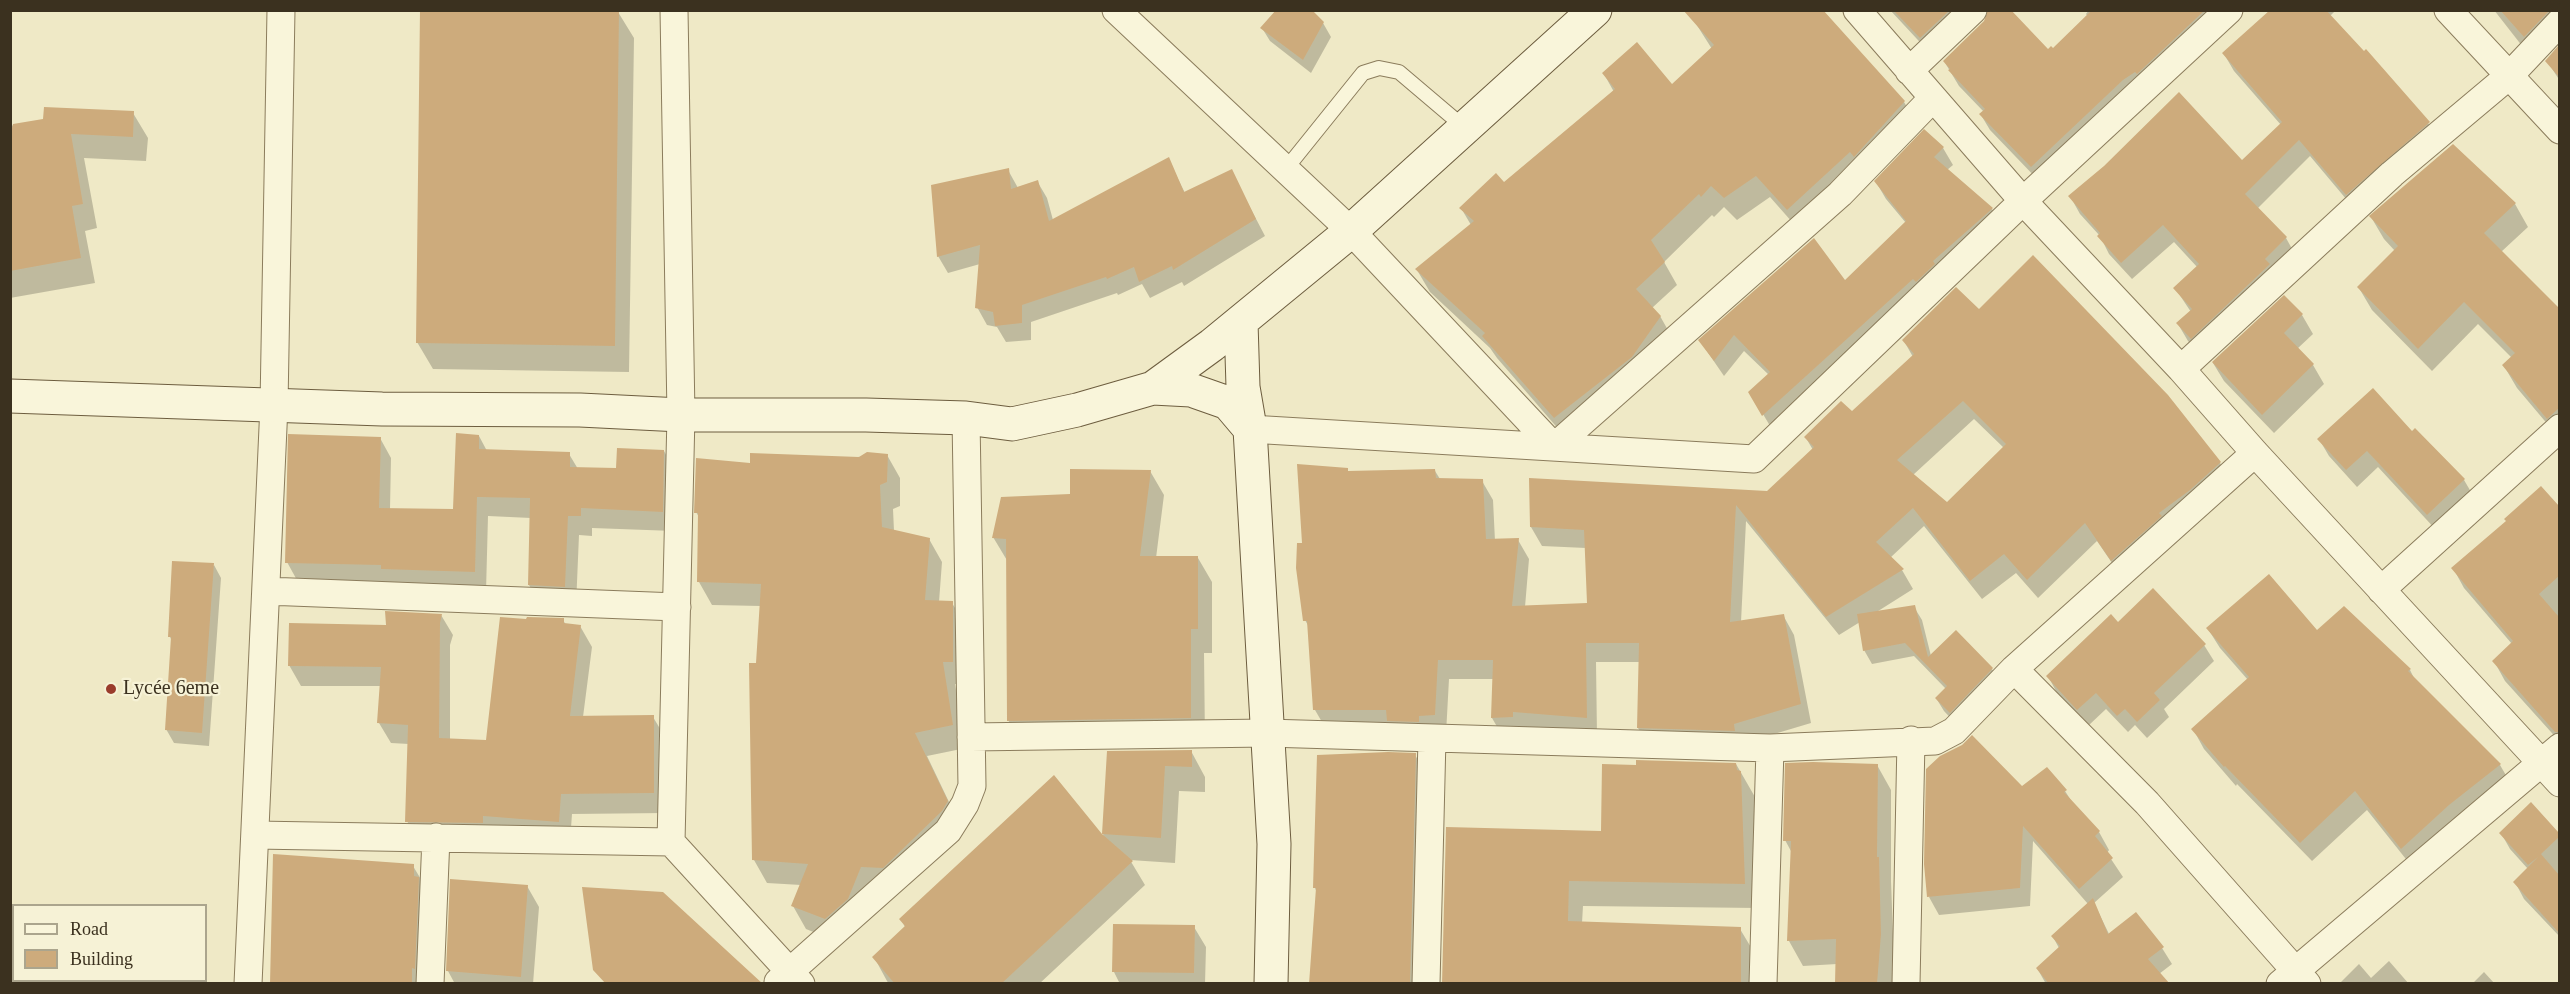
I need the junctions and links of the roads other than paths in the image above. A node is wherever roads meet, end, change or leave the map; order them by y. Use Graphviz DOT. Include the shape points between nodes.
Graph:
graph roads {
  1 [pos="281,10"];
  2 [pos="674,10"];
  3 [pos="1116,10"];
  4 [pos="1595,10"];
  5 [pos="1857,10"];
  6 [pos="1973,10"];
  7 [pos="2229,10"];
  8 [pos="2448,10"];
  9 [pos="2559,22"];
  10 [pos="1909,71"];
  11 [pos="2510,75"];
  12 [pos="1932,99"];
  13 [pos="1465,128"];
  14 [pos="2559,130"];
  15 [pos="1285,170"];
  16 [pos="2023,201"];
  17 [pos="1351,231"];
  18 [pos="1241,322"];
  19 [pos="2181,369"];
  20 [pos="1153,388"];
  21 [pos="10,396"];
  22 [pos="274,405"];
  23 [pos="681,415"];
  24 [pos="966,418"];
  25 [pos="2559,428"];
  26 [pos="1250,429"];
  27 [pos="1554,447"];
  28 [pos="2255,453"];
  29 [pos="2381,590"];
  30 [pos="266,591"];
  31 [pos="677,607"];
  32 [pos="2014,669"];
  33 [pos="1267,733"];
  34 [pos="972,737"];
  35 [pos="1432,738"];
  36 [pos="1911,741"];
  37 [pos="1770,748"];
  38 [pos="2550,755"];
  39 [pos="2559,783"];
  40 [pos="255,835"];
  41 [pos="436,837"];
  42 [pos="671,842"];
  43 [pos="2294,979"];
  44 [pos="790,980"];
  45 [pos="248,984"];
  46 [pos="430,984"];
  47 [pos="1271,984"];
  48 [pos="1425,984"];
  49 [pos="1763,984"];
  50 [pos="1906,984"];
  1 -- 22 [label="street"];
  2 -- 23 [label="street"];
  3 -- 15 [label="street"];
  4 -- 13 [label="street"];
  5 -- 10 [label="street"];
  6 -- 10 [label="street"];
  7 -- 16 [label="street"];
  8 -- 11 [label="street"];
  9 -- 11 [label="street"];
  10 -- 12 [label="street"];
  11 -- 14 [label="street"];
  11 -- 19 [label="street" via="2392,174"];
  12 -- 16 [label="street"];
  12 -- 27 [label="street" via="1840,194"];
  13 -- 15 [label="lane" via="1400,72 1379,68 1363,73"];
  13 -- 17 [label="street"];
  15 -- 17 [label="street"];
  16 -- 19 [label="street"];
  16 -- 27 [label="street" via="1754,459"];
  17 -- 18 [label="street"];
  17 -- 27 [label="street"];
  18 -- 20 [label="street"];
  18 -- 26 [label="street" via="1243,387"];
  19 -- 28 [label="street"];
  20 -- 24 [label="street" via="1012,424"];
  20 -- 26 [label="street" via="1191,390 1228,403"];
  21 -- 22 [label="street"];
  22 -- 23 [label="street"];
  22 -- 30 [label="street"];
  23 -- 24 [label="street"];
  23 -- 31 [label="street"];
  24 -- 34 [label="street"];
  25 -- 29 [label="street"];
  26 -- 27 [label="street"];
  26 -- 33 [label="street"];
  28 -- 29 [label="street"];
  28 -- 32 [label="street"];
  29 -- 38 [label="street"];
  30 -- 31 [label="street"];
  30 -- 40 [label="street"];
  31 -- 42 [label="street"];
  32 -- 36 [label="street" via="1954,731 1935,741"];
  32 -- 43 [label="street" via="2147,803"];
  33 -- 34 [label="street"];
  33 -- 35 [label="street"];
  33 -- 47 [label="street" via="1274,844"];
  34 -- 44 [label="street" via="972,786 948,831"];
  35 -- 37 [label="street"];
  35 -- 48 [label="street"];
  36 -- 37 [label="street"];
  36 -- 50 [label="street"];
  37 -- 49 [label="street"];
  38 -- 39 [label="street"];
  38 -- 43 [label="street"];
  40 -- 41 [label="street"];
  40 -- 45 [label="street"];
  41 -- 42 [label="street"];
  41 -- 46 [label="street"];
  42 -- 44 [label="street"];
}
